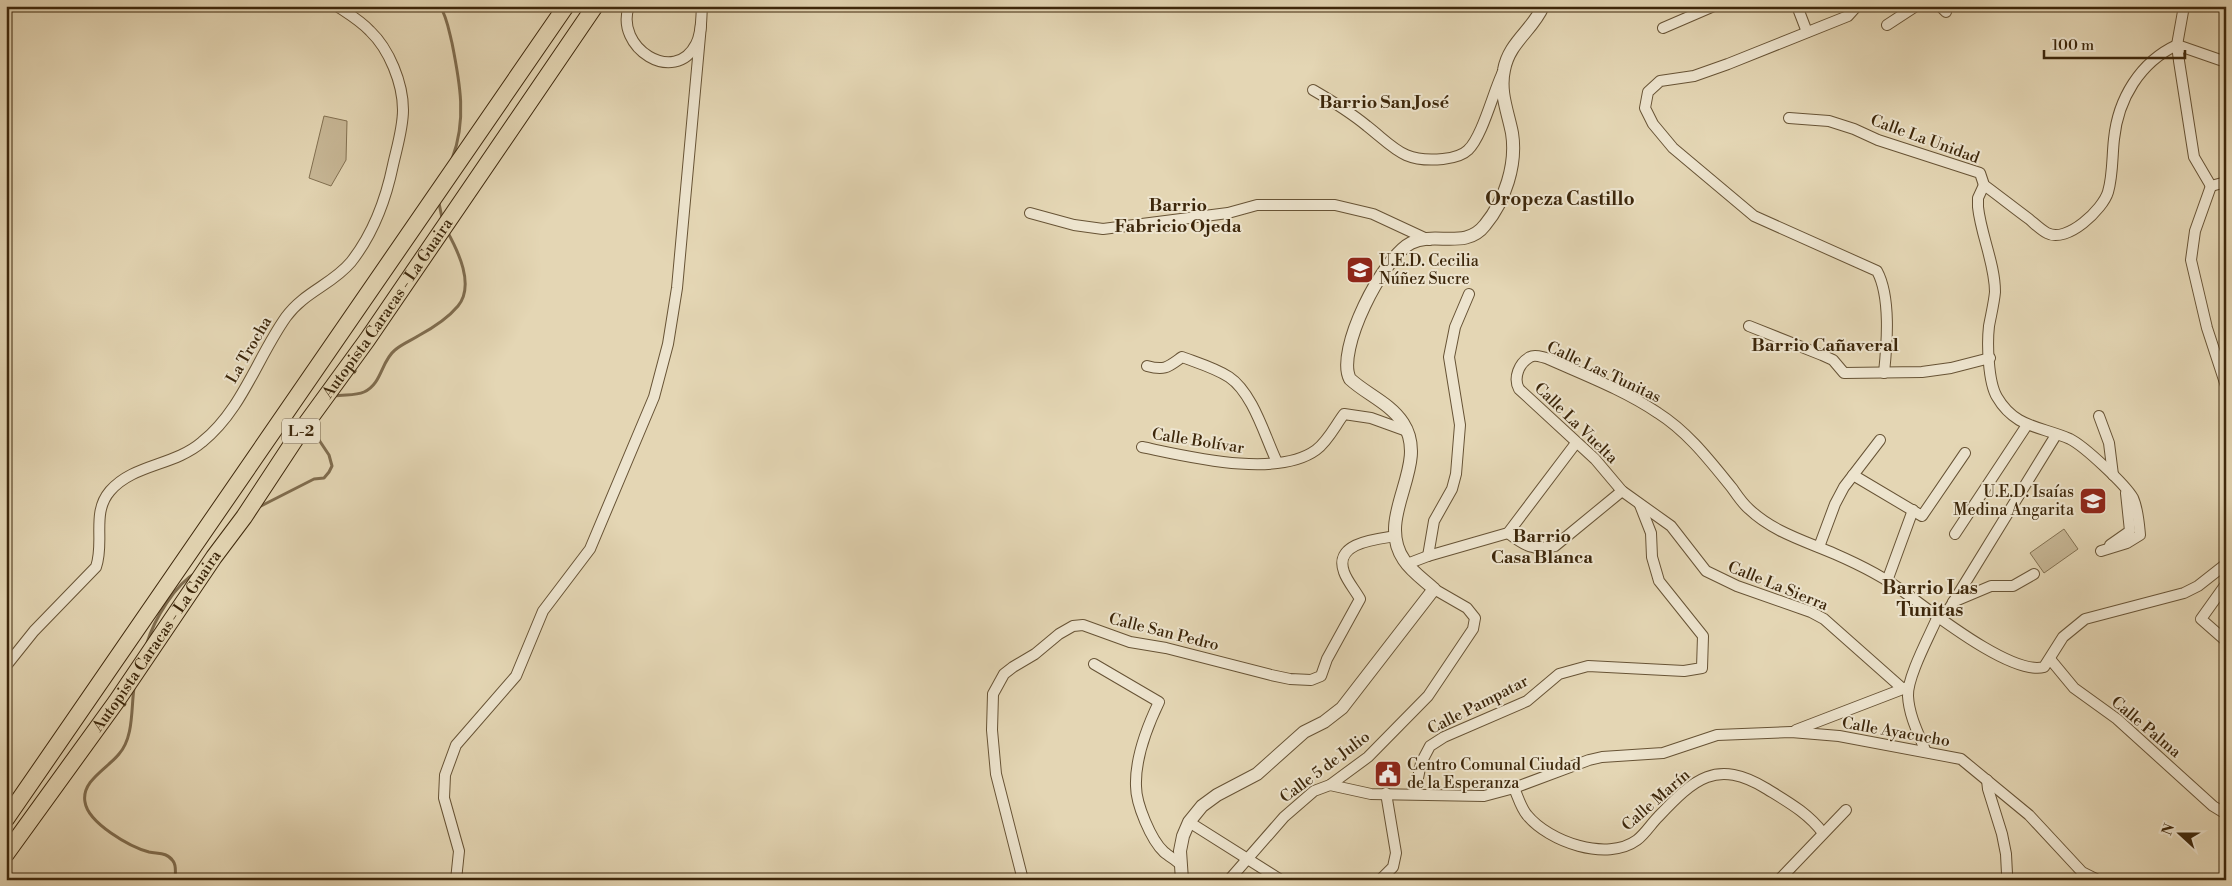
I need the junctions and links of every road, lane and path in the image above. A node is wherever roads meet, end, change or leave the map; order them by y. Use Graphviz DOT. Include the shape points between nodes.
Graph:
graph roads {
  1 [pos="337,6"];
  2 [pos="566,6"];
  3 [pos="594,6"];
  4 [pos="629,6"];
  5 [pos="702,6"];
  6 [pos="1543,6"];
  7 [pos="1714,6"];
  8 [pos="1797,6"];
  9 [pos="1857,6"];
  10 [pos="1916,6"];
  11 [pos="2184,6"];
  12 [pos="701,25"];
  13 [pos="1887,25"];
  14 [pos="1663,28"];
  15 [pos="1807,32"];
  16 [pos="2177,45"];
  17 [pos="2226,62"];
  18 [pos="1503,70"];
  19 [pos="1313,90"];
  20 [pos="1789,118"];
  21 [pos="2226,182"];
  22 [pos="1984,185"];
  23 [pos="2211,186"];
  24 [pos="1030,213"];
  25 [pos="1430,240"];
  26 [pos="1469,294"];
  27 [pos="1749,326"];
  28 [pos="1990,358"];
  29 [pos="1147,366"];
  30 [pos="1884,373"];
  31 [pos="1516,375"];
  32 [pos="2226,386"];
  33 [pos="2099,416"];
  34 [pos="2027,424"];
  35 [pos="1407,431"];
  36 [pos="2056,435"];
  37 [pos="1880,440"];
  38 [pos="1576,443"];
  39 [pos="1142,447"];
  40 [pos="1965,453"];
  41 [pos="1277,462"];
  42 [pos="1853,475"];
  43 [pos="2120,482"];
  44 [pos="1622,491"];
  45 [pos="1640,505"];
  46 [pos="1913,510"];
  47 [pos="1508,533"];
  48 [pos="1955,534"];
  49 [pos="1396,536"];
  50 [pos="1819,547"];
  51 [pos="1428,556"];
  52 [pos="1407,564"];
  53 [pos="2226,564"];
  54 [pos="2034,574"];
  55 [pos="1887,582"];
  56 [pos="2226,584"];
  57 [pos="1434,589"];
  58 [pos="1953,602"];
  59 [pos="1938,616"];
  60 [pos="2226,641"];
  61 [pos="2050,659"];
  62 [pos="1094,664"];
  63 [pos="6,666"];
  64 [pos="1906,688"];
  65 [pos="1791,732"];
  66 [pos="1926,752"];
  67 [pos="1987,780"];
  68 [pos="1330,786"];
  69 [pos="1514,788"];
  70 [pos="1415,793"];
  71 [pos="1386,794"];
  72 [pos="1846,810"];
  73 [pos="2226,814"];
  74 [pos="6,819"];
  75 [pos="1190,822"];
  76 [pos="1824,833"];
  77 [pos="6,854"];
  78 [pos="1247,859"];
  79 [pos="1180,864"];
  80 [pos="2007,874"];
  81 [pos="456,880"];
  82 [pos="1023,880"];
  83 [pos="1182,880"];
  84 [pos="1229,880"];
  85 [pos="1281,880"];
  86 [pos="1380,880"];
  87 [pos="1779,880"];
  88 [pos="2098,880"];
  1 -- 63 [label="street, La Trocha" via="379,41 402,96 402,124 391,176 367,237 345,268 305,297 287,315 232,408 209,436 181,457 127,476 109,492 100,512 96,567 34,631"];
  2 -- 74 [label="highway, Autopista Caracas - La Guaira / L-2"];
  3 -- 77 [label="highway, Autopista Caracas - La Guaira / L-2" via="116,702"];
  4 -- 12 [label="street" via="626,19 630,38 642,53 660,62 687,56 696,44"];
  5 -- 12 [label="street"];
  6 -- 18 [label="street" via="1511,50"];
  7 -- 14 [label="street"];
  8 -- 15 [label="street"];
  9 -- 15 [label="street" via="1848,16"];
  10 -- 13 [label="street"];
  11 -- 16 [label="street"];
  12 -- 81 [label="street" via="677,288 668,344 654,397 590,549 543,611 516,676 456,745 445,775 444,798 459,851"];
  15 -- 30 [label="street" via="1721,67 1694,76 1660,81 1648,92 1645,108 1652,124 1674,148 1754,216 1877,271 1887,318"];
  16 -- 17 [label="street"];
  16 -- 22 [label="street, Calle La Unidad" via="2148,64 2130,90 2116,124 2108,193 2102,204 2074,230 2063,234 2048,233"];
  16 -- 23 [label="street" via="2194,157"];
  18 -- 19 [label="street" via="1469,150 1453,157 1436,159 1423,160 1398,151 1355,117"];
  18 -- 25 [label="street" via="1504,100 1514,160 1500,199 1486,225 1471,237"];
  20 -- 22 [label="street, Calle La Unidad" via="1829,121 1854,129 1980,173"];
  21 -- 23 [label="street"];
  22 -- 28 [label="street" via="1978,198 1979,214 1995,292 1989,328"];
  23 -- 32 [label="street" via="2195,231 2191,260 2207,328"];
  24 -- 25 [label="street" via="1103,229 1228,213 1256,205 1336,205 1373,214"];
  25 -- 35 [label="street" via="1411,243 1385,268 1360,318 1346,362 1350,379 1396,414"];
  26 -- 51 [label="street" via="1455,327 1449,357 1460,425 1456,474 1452,489 1434,521"];
  27 -- 30 [label="street" via="1833,360 1844,372"];
  28 -- 30 [label="street" via="1951,368"];
  28 -- 34 [label="street" via="1995,394 2013,417"];
  29 -- 41 [label="street" via="1160,370 1182,357 1231,378 1250,401"];
  31 -- 38 [label="street, Calle La Vuelta" via="1519,388"];
  31 -- 50 [label="street, Calle Las Tunitas" via="1530,357 1536,356 1646,406 1689,438 1749,509 1785,534"];
  33 -- 43 [label="street"];
  34 -- 36 [label="street"];
  34 -- 48 [label="street"];
  35 -- 41 [label="street, Calle Bolívar" via="1371,418 1344,414 1317,450"];
  35 -- 49 [label="street" via="1410,457 1394,515"];
  36 -- 43 [label="street" via="2071,439"];
  36 -- 58 [label="street"];
  37 -- 42 [label="street"];
  38 -- 44 [label="street, Calle La Vuelta" via="1595,459"];
  38 -- 47 [label="street"];
  39 -- 41 [label="street, Calle Bolívar" via="1228,464"];
  40 -- 46 [label="street" via="1922,516"];
  42 -- 46 [label="street"];
  42 -- 50 [label="street" via="1835,504"];
  43 -- 43 [label="street" via="2133,498 2140,535 2128,543 2101,551 2130,530"];
  44 -- 45 [label="street, Calle La Sierra"];
  44 -- 47 [label="street" via="1555,546 1533,548"];
  45 -- 64 [label="street, Calle La Sierra" via="1671,526 1706,571 1824,619"];
  45 -- 70 [label="street, Calle Pampatar" via="1652,533 1652,557 1659,581 1703,636 1702,668 1684,671 1588,666 1560,674 1527,700 1430,746 1421,763"];
  46 -- 55 [label="street"];
  47 -- 51 [label="street"];
  49 -- 52 [label="street"];
  49 -- 82 [label="street, Calle San Pedro" via="1359,544 1345,555 1342,563 1344,572 1360,599 1318,678 1304,680 1271,676 1166,648 1130,642 1083,624 1059,634 1004,674 993,694 994,756"];
  50 -- 55 [label="street, Calle Las Tunitas"];
  51 -- 52 [label="street"];
  52 -- 57 [label="street"];
  53 -- 61 [label="street" via="2184,594 2085,620 2062,637"];
  54 -- 58 [label="street" via="2013,586 1991,586"];
  55 -- 59 [label="street, Calle Las Tunitas"];
  56 -- 60 [label="street" via="2202,619"];
  57 -- 68 [label="street, Calle 5 de Julio" via="1467,608 1475,618 1473,629 1428,696 1368,757"];
  57 -- 75 [label="street" via="1342,708 1304,732 1257,774 1202,806"];
  58 -- 59 [label="street"];
  59 -- 61 [label="street, Calle Las Tunitas" via="1970,639 2015,663 2035,670 2044,667"];
  59 -- 64 [label="street"];
  61 -- 73 [label="street, Calle Palma" via="2080,693 2117,719 2213,806"];
  62 -- 79 [label="street" via="1159,702 1144,739 1136,787 1156,843"];
  64 -- 65 [label="street"];
  64 -- 66 [label="street"];
  65 -- 66 [label="street, Calle Ayacucho" via="1839,736"];
  65 -- 69 [label="street" via="1734,733 1707,738 1663,753 1602,757"];
  66 -- 67 [label="street, Calle Ayacucho" via="1961,759"];
  67 -- 80 [label="street" via="2006,854"];
  67 -- 88 [label="street, Calle Ayacucho" via="2030,815 2077,866"];
  68 -- 71 [label="street"];
  68 -- 78 [label="street, Calle 5 de Julio" via="1314,791 1284,817"];
  69 -- 70 [label="street" via="1484,796"];
  69 -- 76 [label="street, Calle Marín" via="1523,810 1540,827 1552,836 1581,847 1610,848 1638,840 1674,801 1697,782 1725,773 1744,777 1774,794 1813,820"];
  70 -- 71 [label="street"];
  71 -- 86 [label="street" via="1396,853 1393,867"];
  72 -- 76 [label="street"];
  75 -- 78 [label="street"];
  75 -- 79 [label="street" via="1183,836"];
  76 -- 87 [label="street"];
  78 -- 84 [label="street, Calle 5 de Julio"];
  78 -- 85 [label="street"];
  79 -- 83 [label="street"];
}
